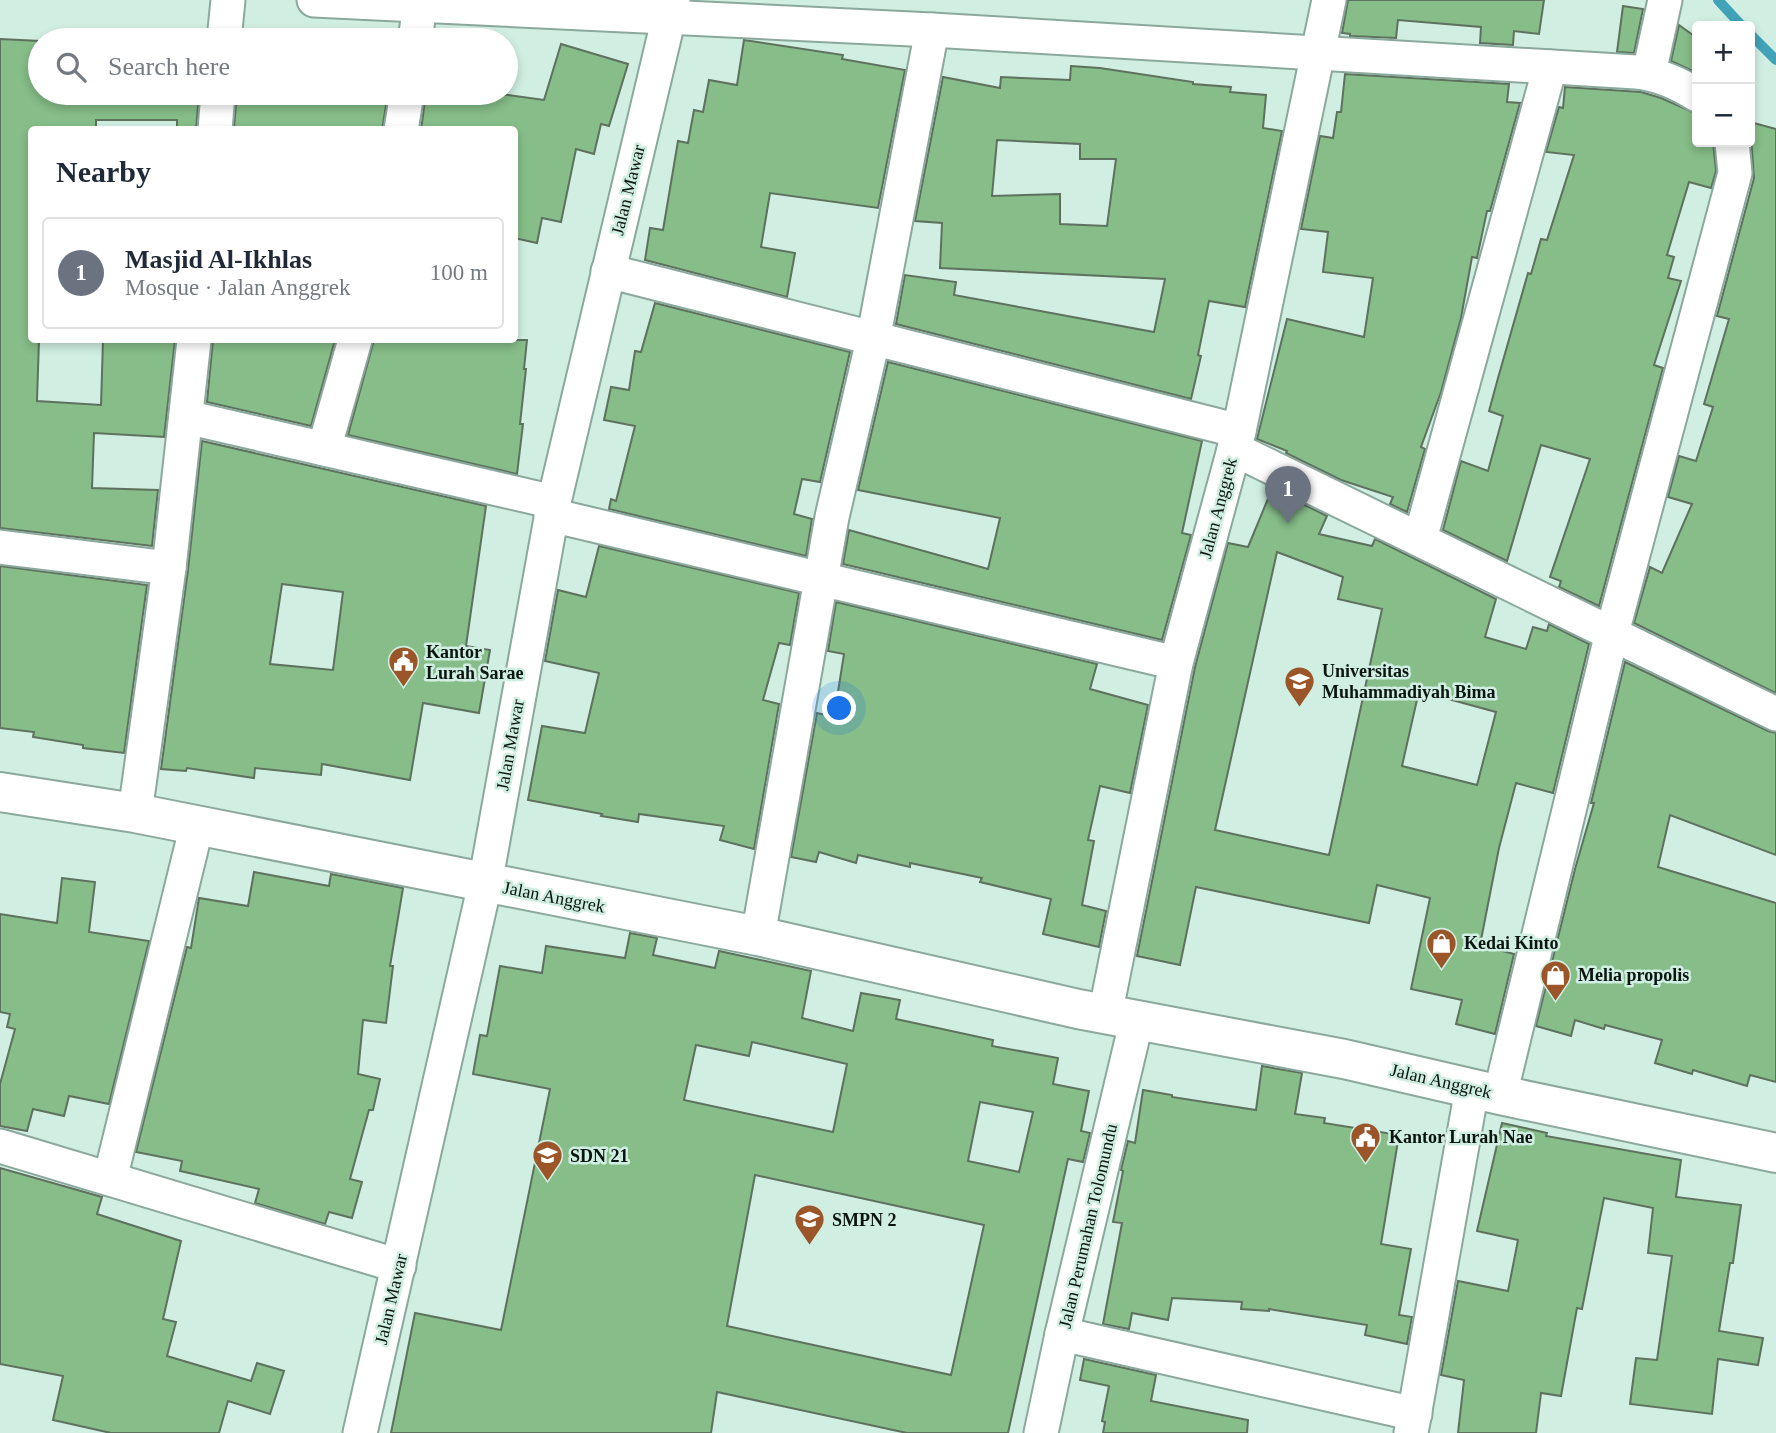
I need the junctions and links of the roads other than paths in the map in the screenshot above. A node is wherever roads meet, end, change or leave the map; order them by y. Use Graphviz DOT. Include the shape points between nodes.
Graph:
graph roads {
  1 [pos="228,0"];
  2 [pos="314,0"];
  3 [pos="1329,0"];
  4 [pos="1665,0"];
  5 [pos="403,3"];
  6 [pos="672,8"];
  7 [pos="225,28"];
  8 [pos="411,28"];
  9 [pos="932,30"];
  10 [pos="1317,53"];
  11 [pos="1550,67"];
  12 [pos="1649,73"];
  13 [pos="1692,93"];
  14 [pos="217,105"];
  15 [pos="405,105"];
  16 [pos="215,126"];
  17 [pos="402,126"];
  18 [pos="1732,147"];
  19 [pos="608,271"];
  20 [pos="873,340"];
  21 [pos="194,343"];
  22 [pos="354,343"];
  23 [pos="186,417"];
  24 [pos="1237,440"];
  25 [pos="324,449"];
  26 [pos="553,508"];
  27 [pos="1420,539"];
  28 [pos="0,547"];
  29 [pos="169,568"];
  30 [pos="822,577"];
  31 [pos="1612,633"];
  32 [pos="1176,663"];
  33 [pos="1776,714"];
  34 [pos="0,793"];
  35 [pos="135,813"];
  36 [pos="197,825"];
  37 [pos="485,884"];
  38 [pos="758,936"];
  39 [pos="1121,1017"];
  40 [pos="1486,1092"];
  41 [pos="0,1146"];
  42 [pos="1776,1153"];
  43 [pos="110,1179"];
  44 [pos="399,1266"];
  45 [pos="1062,1334"];
  46 [pos="1413,1424"];
  47 [pos="360,1433"];
  48 [pos="1041,1433"];
  1 -- 7 [label="street"];
  2 -- 5 [label="street"];
  3 -- 10 [label="street, Jalan Anggrek"];
  4 -- 12 [label="street"];
  5 -- 6 [label="street"];
  5 -- 8 [label="street"];
  6 -- 9 [label="street"];
  6 -- 19 [label="street, Jalan Mawar"];
  9 -- 10 [label="street"];
  9 -- 20 [label="street"];
  10 -- 11 [label="street"];
  10 -- 24 [label="street, Jalan Anggrek"];
  11 -- 12 [label="street"];
  11 -- 27 [label="street"];
  12 -- 13 [label="street"];
  14 -- 16 [label="street"];
  15 -- 17 [label="street"];
  18 -- 31 [label="street" via="1735,173"];
  19 -- 20 [label="street"];
  19 -- 26 [label="street, Jalan Mawar"];
  20 -- 24 [label="street"];
  20 -- 30 [label="street"];
  21 -- 23 [label="street"];
  22 -- 25 [label="street"];
  23 -- 25 [label="street"];
  23 -- 29 [label="street"];
  24 -- 27 [label="street"];
  24 -- 32 [label="street, Jalan Anggrek"];
  25 -- 26 [label="street"];
  26 -- 30 [label="street"];
  26 -- 37 [label="street, Jalan Mawar"];
  27 -- 31 [label="street"];
  28 -- 29 [label="street"];
  29 -- 35 [label="street"];
  30 -- 32 [label="street"];
  30 -- 38 [label="street"];
  31 -- 33 [label="street"];
  31 -- 40 [label="street"];
  32 -- 39 [label="street, Jalan Anggrek"];
  34 -- 35 [label="street, Jalan Anggrek"];
  35 -- 36 [label="street, Jalan Anggrek"];
  36 -- 37 [label="street, Jalan Anggrek"];
  36 -- 43 [label="street"];
  37 -- 38 [label="street, Jalan Anggrek"];
  37 -- 44 [label="street, Jalan Mawar"];
  38 -- 39 [label="street, Jalan Anggrek"];
  39 -- 40 [label="street, Jalan Anggrek" via="1344,1059"];
  39 -- 45 [label="street, Jalan Perumahan Tolomundu"];
  40 -- 42 [label="street, Jalan Anggrek"];
  40 -- 46 [label="street"];
  41 -- 43 [label="street"];
  43 -- 44 [label="street"];
  44 -- 47 [label="street, Jalan Mawar"];
  45 -- 46 [label="street"];
  45 -- 48 [label="street, Jalan Perumahan Tolomundu"];
}
